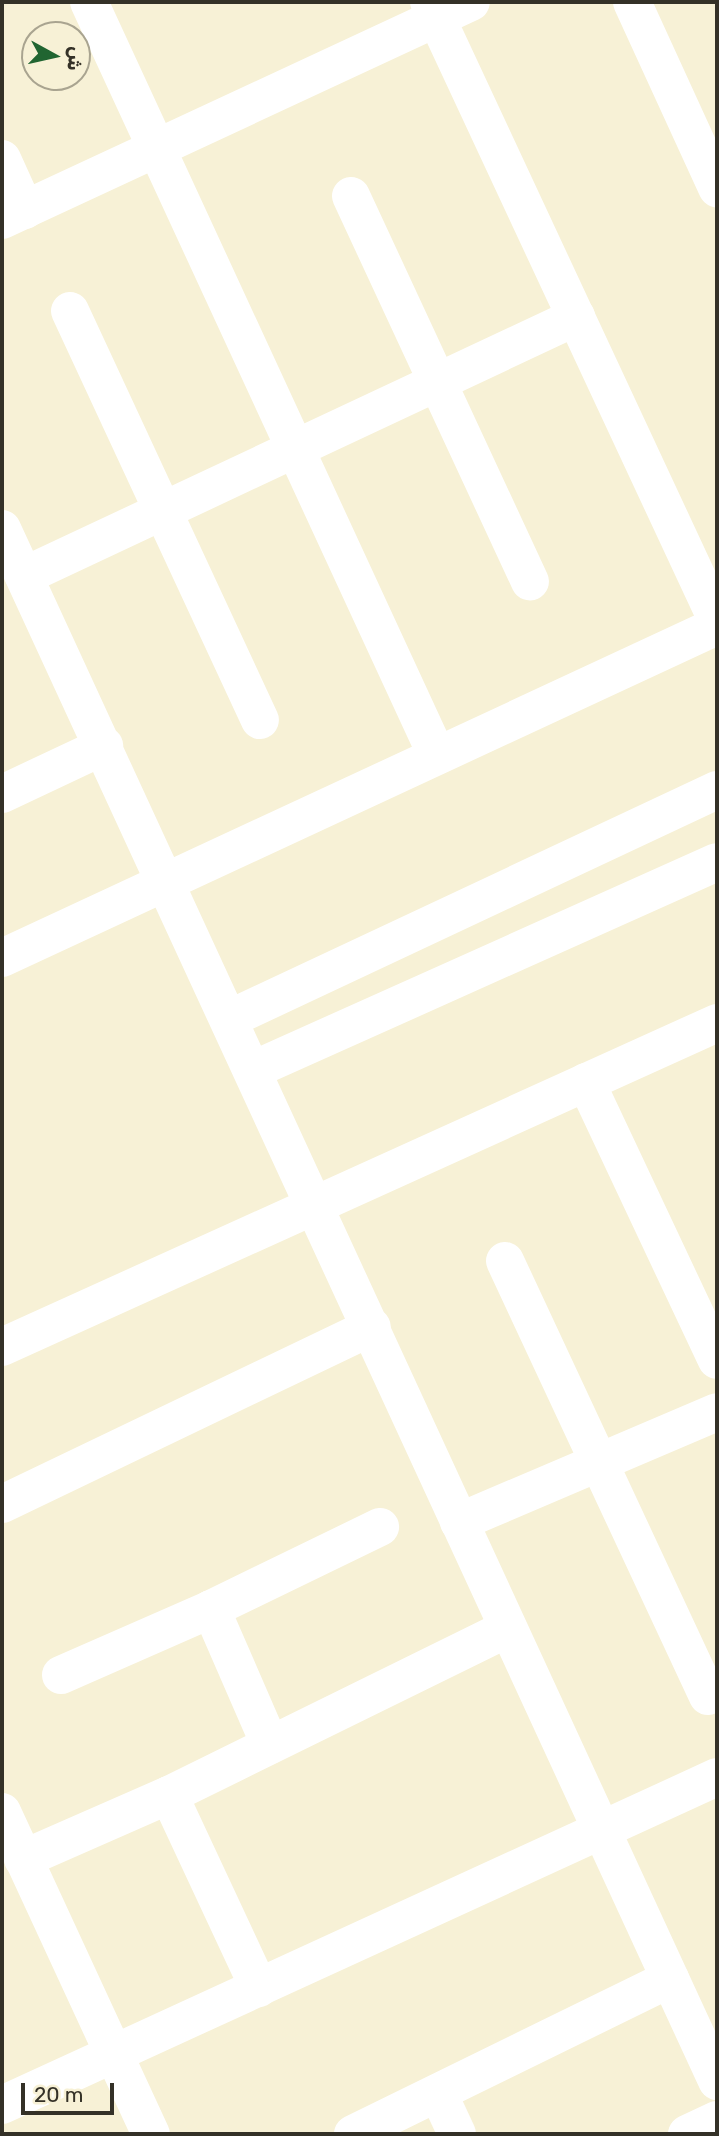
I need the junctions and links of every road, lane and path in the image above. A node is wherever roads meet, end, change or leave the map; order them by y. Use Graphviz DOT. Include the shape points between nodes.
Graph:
graph roads {
  1 [pos="89,2"];
  2 [pos="471,2"];
  3 [pos="632,2"];
  4 [pos="433,10"];
  5 [pos="155,149"];
  6 [pos="2,159"];
  7 [pos="717,188"];
  8 [pos="351,196"];
  9 [pos="13,215"];
  10 [pos="70,312"];
  11 [pos="576,317"];
  12 [pos="437,382"];
  13 [pos="295,449"];
  14 [pos="163,510"];
  15 [pos="2,528"];
  16 [pos="24,576"];
  17 [pos="530,582"];
  18 [pos="717,620"];
  19 [pos="717,626"];
  20 [pos="260,720"];
  21 [pos="104,746"];
  22 [pos="437,756"];
  23 [pos="717,790"];
  24 [pos="2,794"];
  25 [pos="717,862"];
  26 [pos="166,881"];
  27 [pos="2,958"];
  28 [pos="229,1019"];
  29 [pos="717,1023"];
  30 [pos="253,1070"];
  31 [pos="586,1082"];
  32 [pos="315,1203"];
  33 [pos="505,1261"];
  34 [pos="372,1327"];
  35 [pos="2,1348"];
  36 [pos="717,1360"];
  37 [pos="717,1412"];
  38 [pos="599,1463"];
  39 [pos="2,1504"];
  40 [pos="460,1522"];
  41 [pos="380,1527"];
  42 [pos="211,1609"];
  43 [pos="508,1629"];
  44 [pos="61,1675"];
  45 [pos="708,1696"];
  46 [pos="270,1745"];
  47 [pos="717,1777"];
  48 [pos="169,1796"];
  49 [pos="2,1812"];
  50 [pos="602,1831"];
  51 [pos="23,1859"];
  52 [pos="670,1979"];
  53 [pos="259,1988"];
  54 [pos="113,2054"];
  55 [pos="717,2081"];
  56 [pos="438,2093"];
  57 [pos="2,2105"];
  58 [pos="717,2120"];
  59 [pos="151,2134"];
  60 [pos="353,2134"];
  61 [pos="457,2134"];
  62 [pos="687,2134"];
  1 -- 5 [label="street"];
  2 -- 4 [label="street"];
  3 -- 7 [label="street"];
  4 -- 5 [label="street"];
  4 -- 11 [label="street"];
  5 -- 9 [label="street"];
  5 -- 13 [label="street"];
  6 -- 9 [label="street"];
  8 -- 12 [label="street"];
  10 -- 14 [label="street"];
  11 -- 12 [label="street"];
  11 -- 18 [label="street"];
  12 -- 13 [label="street"];
  12 -- 17 [label="street"];
  13 -- 14 [label="street"];
  13 -- 22 [label="street"];
  14 -- 16 [label="street"];
  14 -- 20 [label="street"];
  15 -- 16 [label="street"];
  16 -- 21 [label="street"];
  19 -- 22 [label="street"];
  21 -- 24 [label="street"];
  21 -- 26 [label="street"];
  22 -- 26 [label="street"];
  23 -- 28 [label="street"];
  25 -- 30 [label="street"];
  26 -- 27 [label="street"];
  26 -- 28 [label="street"];
  28 -- 30 [label="street"];
  29 -- 31 [label="street"];
  30 -- 32 [label="street"];
  31 -- 32 [label="street"];
  31 -- 36 [label="street"];
  32 -- 34 [label="street"];
  32 -- 35 [label="street"];
  33 -- 38 [label="street"];
  34 -- 39 [label="street"];
  34 -- 40 [label="street"];
  37 -- 38 [label="street"];
  38 -- 40 [label="street"];
  38 -- 45 [label="street"];
  40 -- 43 [label="street"];
  41 -- 42 [label="street"];
  42 -- 44 [label="street"];
  42 -- 46 [label="street"];
  43 -- 46 [label="street"];
  43 -- 50 [label="street"];
  46 -- 48 [label="street"];
  47 -- 50 [label="street"];
  48 -- 51 [label="street"];
  48 -- 53 [label="street"];
  49 -- 51 [label="street"];
  50 -- 52 [label="street"];
  50 -- 53 [label="street"];
  51 -- 54 [label="street"];
  52 -- 55 [label="street"];
  52 -- 56 [label="street"];
  53 -- 54 [label="street"];
  54 -- 57 [label="street"];
  54 -- 59 [label="street"];
  56 -- 60 [label="street"];
  56 -- 61 [label="street"];
  58 -- 62 [label="street"];
}
